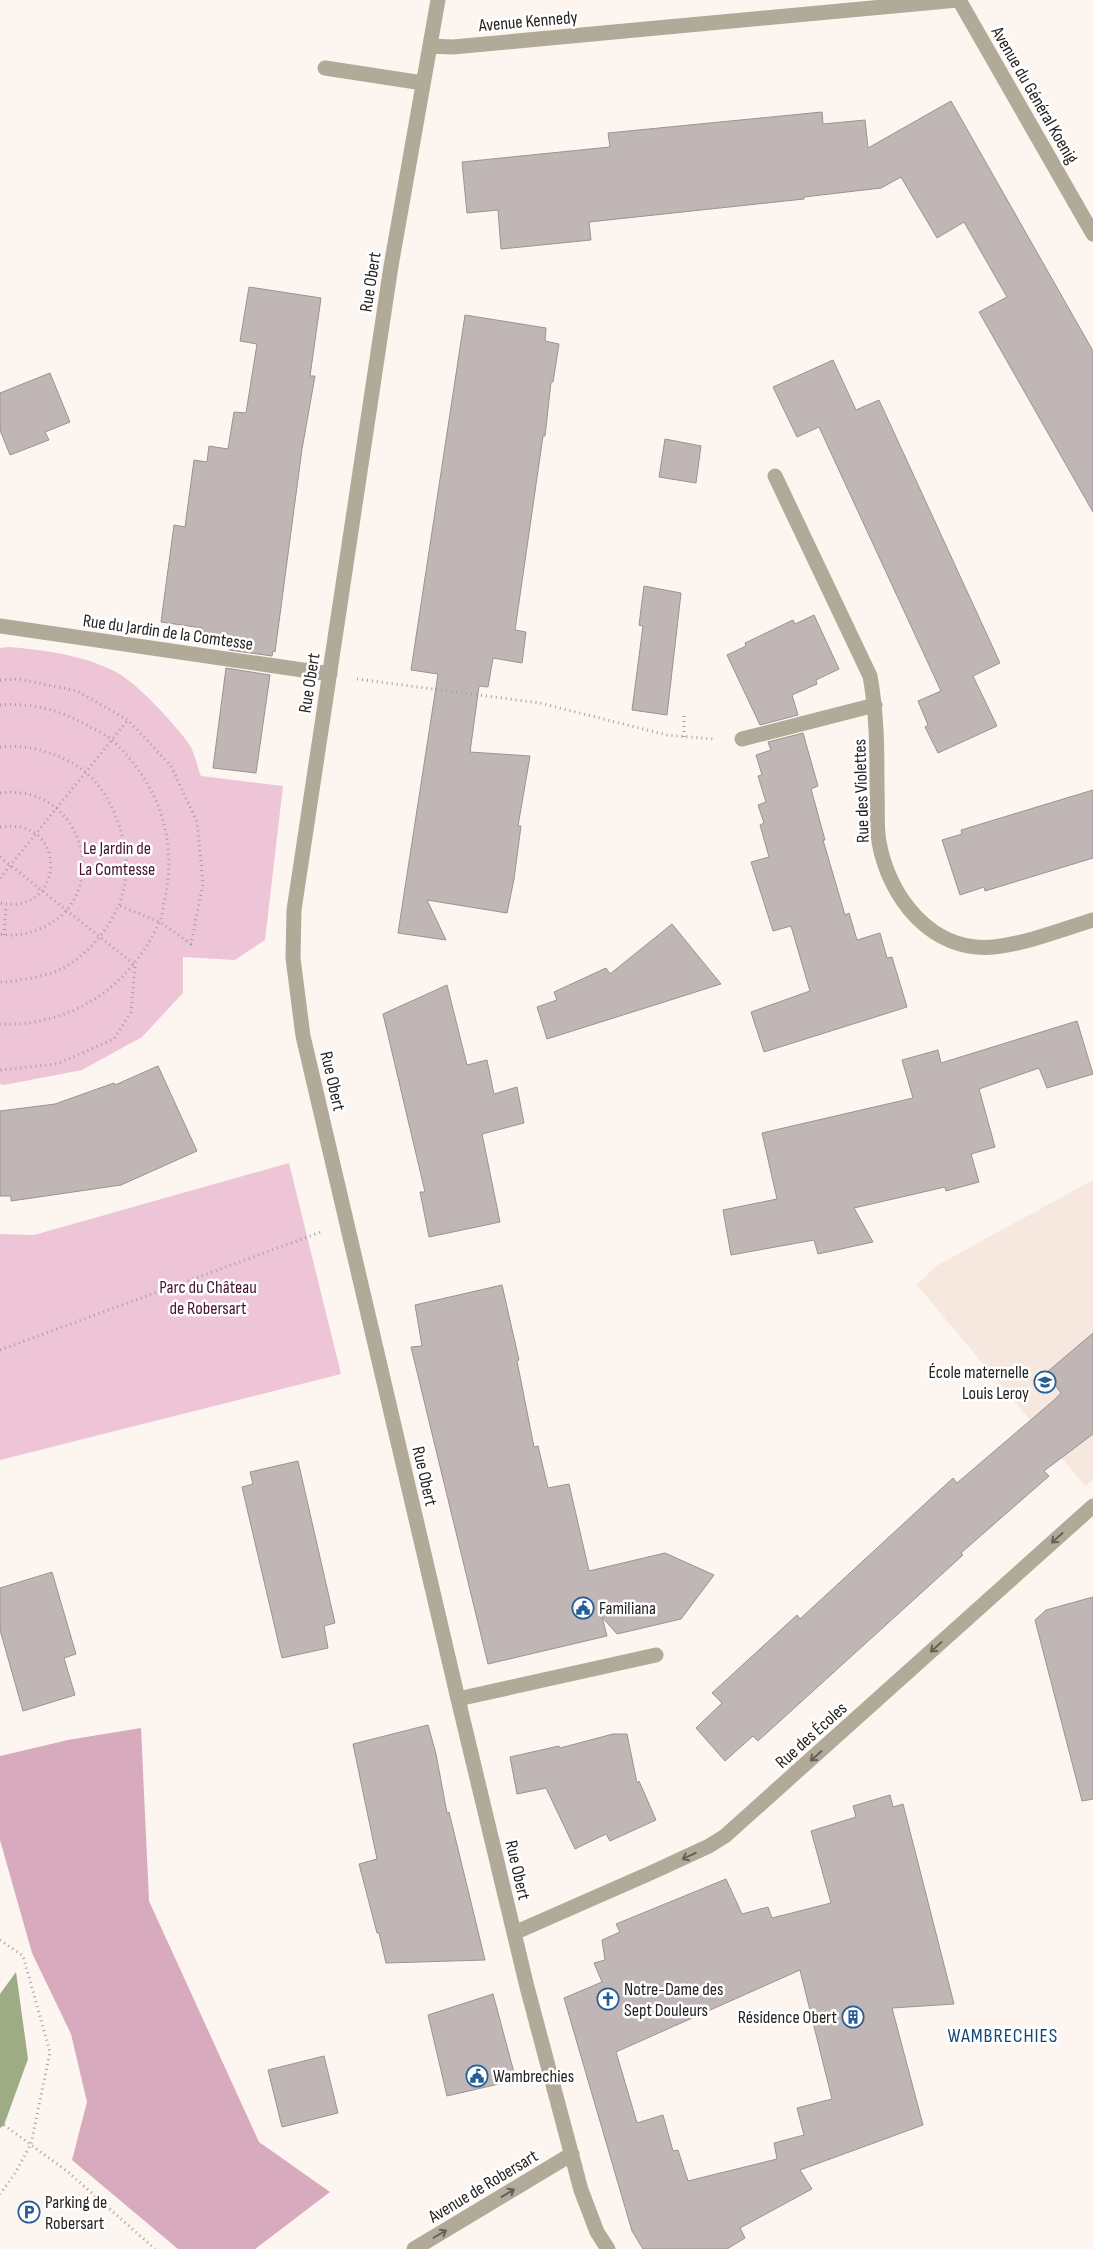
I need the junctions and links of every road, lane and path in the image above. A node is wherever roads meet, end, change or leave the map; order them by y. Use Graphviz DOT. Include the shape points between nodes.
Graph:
graph roads {
  1 [pos="438,0"];
  2 [pos="959,0"];
  3 [pos="430,46"];
  4 [pos="325,68"];
  5 [pos="423,83"];
  6 [pos="1093,234"];
  7 [pos="774,476"];
  8 [pos="0,626"];
  9 [pos="330,674"];
  10 [pos="0,680"];
  11 [pos="0,705"];
  12 [pos="875,705"];
  13 [pos="684,712"];
  14 [pos="128,720"];
  15 [pos="684,737"];
  16 [pos="742,739"];
  17 [pos="112,740"];
  18 [pos="0,747"];
  19 [pos="86,772"];
  20 [pos="0,793"];
  21 [pos="56,808"];
  22 [pos="0,826"];
  23 [pos="36,833"];
  24 [pos="0,856"];
  25 [pos="10,865"];
  26 [pos="82,872"];
  27 [pos="126,876"];
  28 [pos="0,878"];
  29 [pos="42,891"];
  30 [pos="0,903"];
  31 [pos="6,905"];
  32 [pos="118,905"];
  33 [pos="66,910"];
  34 [pos="1093,920"];
  35 [pos="160,922"];
  36 [pos="2,934"];
  37 [pos="99,937"];
  38 [pos="135,965"];
  39 [pos="0,982"];
  40 [pos="0,1024"];
  41 [pos="0,1070"];
  42 [pos="348,1225"];
  43 [pos="0,1350"];
  44 [pos="1093,1506"];
  45 [pos="656,1655"];
  46 [pos="458,1699"];
  47 [pos="514,1932"];
  48 [pos="0,1940"];
  49 [pos="0,2122"];
  50 [pos="31,2144"];
  51 [pos="572,2154"];
  52 [pos="0,2194"];
  53 [pos="155,2249"];
  54 [pos="414,2249"];
  55 [pos="608,2249"];
  1 -- 3 [label="street, Rue Obert"];
  2 -- 3 [label="street, Avenue Kennedy" via="453,47"];
  2 -- 6 [label="street, Avenue du Général Koenig"];
  3 -- 5 [label="street, Rue Obert"];
  4 -- 5 [label="street"];
  5 -- 9 [label="street, Rue Obert" via="391,266"];
  7 -- 12 [label="street, Rue des Violettes" via="870,676"];
  8 -- 9 [label="street, Rue du Jardin de la Comtesse"];
  9 -- 15 [label="path" via="540,703"];
  9 -- 42 [label="street, Rue Obert" via="292,940 303,1036"];
  10 -- 14 [label="path" via="19,679 77,691"];
  11 -- 17 [label="path" via="18,703 68,714"];
  12 -- 16 [label="street"];
  12 -- 34 [label="street, Rue des Violettes" via="879,842 888,874 904,904 922,923 942,938 965,945 993,947 1022,942"];
  13 -- 15 [label="path"];
  14 -- 17 [label="path"];
  14 -- 35 [label="path" via="171,766 196,822 204,884 191,944"];
  15 -- 16 [label="path"];
  17 -- 19 [label="path"];
  17 -- 35 [label="path" via="145,777 165,823 170,873"];
  18 -- 19 [label="path" via="33,748 57,756"];
  19 -- 21 [label="path"];
  19 -- 27 [label="path" via="108,800 125,841"];
  20 -- 21 [label="path" via="37,797"];
  21 -- 23 [label="path"];
  21 -- 26 [label="path" via="72,825 81,846"];
  22 -- 23 [label="path" via="13,825"];
  23 -- 25 [label="path"];
  23 -- 29 [label="path" via="45,842 52,867"];
  24 -- 25 [label="path"];
  25 -- 28 [label="path"];
  25 -- 29 [label="path"];
  26 -- 27 [label="path"];
  26 -- 33 [label="path" via="78,891"];
  27 -- 32 [label="path"];
  29 -- 31 [label="path" via="21,904"];
  29 -- 33 [label="path"];
  30 -- 31 [label="path"];
  31 -- 36 [label="path"];
  32 -- 35 [label="path"];
  32 -- 37 [label="path"];
  33 -- 36 [label="path" via="50,925 29,933"];
  33 -- 37 [label="path"];
  35 -- 38 [label="path"];
  37 -- 38 [label="path"];
  37 -- 39 [label="path" via="90,948 59,971"];
  38 -- 40 [label="path" via="97,998 52,1020"];
  38 -- 41 [label="path" via="131,1012 114,1039 57,1064"];
  42 -- 43 [label="path" via="307,1236"];
  42 -- 46 [label="street, Rue Obert"];
  44 -- 47 [label="street, Rue des Écoles, one-way" via="725,1836 655,1871"];
  45 -- 46 [label="street"];
  46 -- 47 [label="street, Rue Obert"];
  47 -- 51 [label="street, Rue Obert"];
  48 -- 50 [label="path" via="23,1956 50,2052"];
  49 -- 50 [label="path"];
  50 -- 52 [label="path"];
  50 -- 53 [label="path" via="68,2172"];
  54 -- 51 [label="street, Avenue de Robersart, one-way"];
  51 -- 55 [label="street, Rue Obert" via="588,2210"];
}
